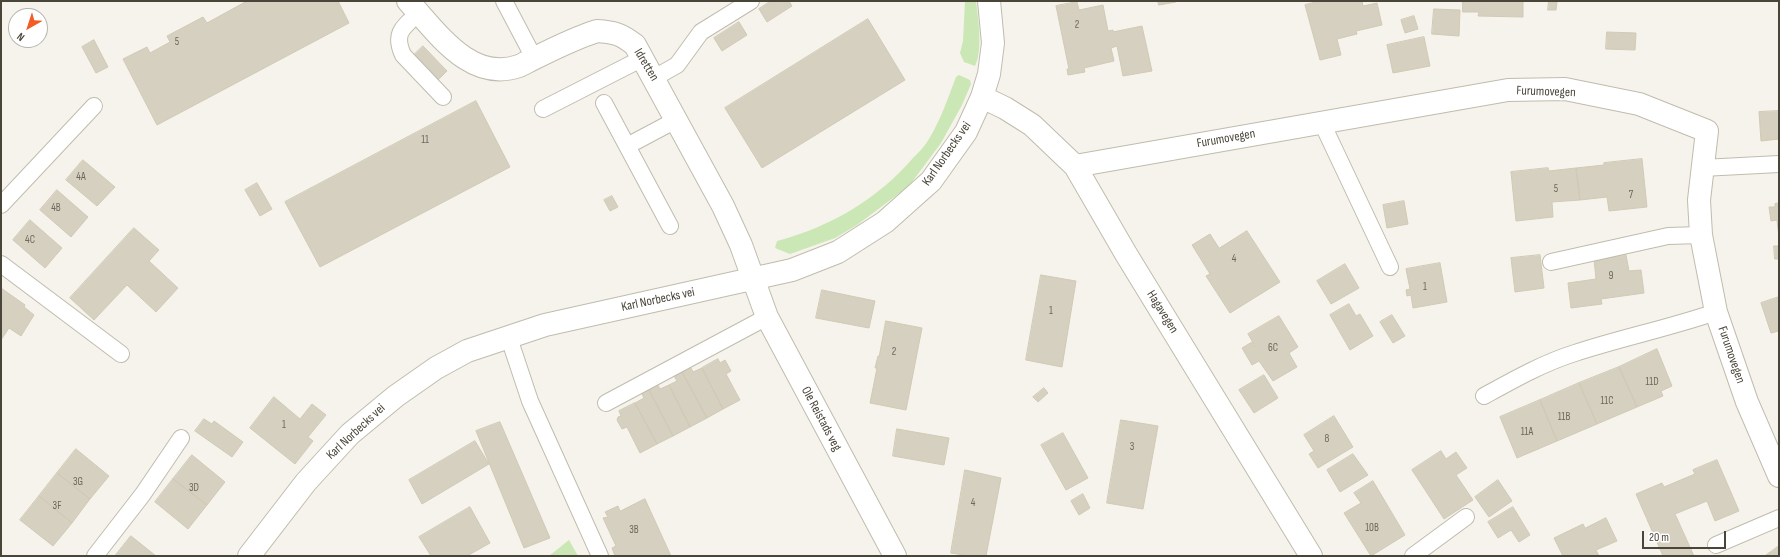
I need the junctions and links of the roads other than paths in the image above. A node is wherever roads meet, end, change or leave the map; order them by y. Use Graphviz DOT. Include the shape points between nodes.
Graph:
graph roads {
  1 [pos="504,1"];
  2 [pos="751,1"];
  3 [pos="989,1"];
  4 [pos="414,7"];
  5 [pos="534,58"];
  6 [pos="643,58"];
  7 [pos="654,78"];
  8 [pos="443,97"];
  9 [pos="982,98"];
  10 [pos="604,103"];
  11 [pos="94,106"];
  12 [pos="543,109"];
  13 [pos="676,120"];
  14 [pos="1322,122"];
  15 [pos="627,146"];
  16 [pos="1779,164"];
  17 [pos="1075,166"];
  18 [pos="1702,168"];
  19 [pos="1,205"];
  20 [pos="670,226"];
  21 [pos="1701,235"];
  22 [pos="1551,262"];
  23 [pos="1,264"];
  24 [pos="1390,267"];
  25 [pos="754,279"];
  26 [pos="1716,312"];
  27 [pos="767,317"];
  28 [pos="509,338"];
  29 [pos="121,354"];
  30 [pos="1484,396"];
  31 [pos="606,403"];
  32 [pos="181,438"];
  33 [pos="1774,453"];
  34 [pos="1779,476"];
  35 [pos="1466,517"];
  36 [pos="1779,518"];
  37 [pos="1716,545"];
  38 [pos="95,556"];
  39 [pos="248,556"];
  40 [pos="600,556"];
  41 [pos="895,556"];
  42 [pos="1311,556"];
  43 [pos="1413,556"];
  1 -- 5 [label="lane"];
  2 -- 7 [label="lane" via="701,32 677,65"];
  3 -- 9 [label="street, Karl Norbecks vei" via="993,43 989,74"];
  4 -- 5 [label="street, Idretten" via="455,51 478,66 505,69 519,66"];
  4 -- 8 [label="lane" via="399,35 399,48 403,56"];
  5 -- 6 [label="street, Idretten" via="596,31 623,36 635,45"];
  6 -- 7 [label="street, Idretten"];
  6 -- 12 [label="lane"];
  7 -- 13 [label="street, Idretten"];
  9 -- 17 [label="street, Hagavegen" via="1005,108 1032,125"];
  9 -- 25 [label="street, Karl Norbecks vei" via="966,132 931,181 885,222 838,252 792,270"];
  10 -- 15 [label="lane"];
  11 -- 19 [label="lane"];
  13 -- 15 [label="lane"];
  13 -- 25 [label="street, Idretten" via="723,206"];
  14 -- 17 [label="street, Furumovegen"];
  14 -- 18 [label="street, Furumovegen" via="1508,90 1565,89 1639,104 1707,132"];
  14 -- 24 [label="lane"];
  15 -- 20 [label="lane"];
  16 -- 18 [label="lane"];
  17 -- 42 [label="street, Hagavegen"];
  18 -- 21 [label="street, Furumovegen" via="1698,200"];
  21 -- 22 [label="lane" via="1668,236"];
  21 -- 26 [label="street, Furumovegen"];
  23 -- 29 [label="lane"];
  25 -- 27 [label="street, Ole Reistads veg"];
  25 -- 28 [label="street, Karl Norbecks vei" via="545,325"];
  26 -- 30 [label="lane" via="1574,353 1534,369"];
  26 -- 33 [label="street, Furumovegen" via="1747,402"];
  27 -- 31 [label="lane"];
  27 -- 41 [label="street, Ole Reistads veg"];
  28 -- 39 [label="street, Karl Norbecks vei" via="467,351 436,368 396,396 350,434 306,482"];
  28 -- 40 [label="lane" via="530,401"];
  32 -- 38 [label="lane" via="143,494"];
  33 -- 34 [label="street, Furumovegen"];
  35 -- 43 [label="lane"];
  36 -- 37 [label="lane"];
}
